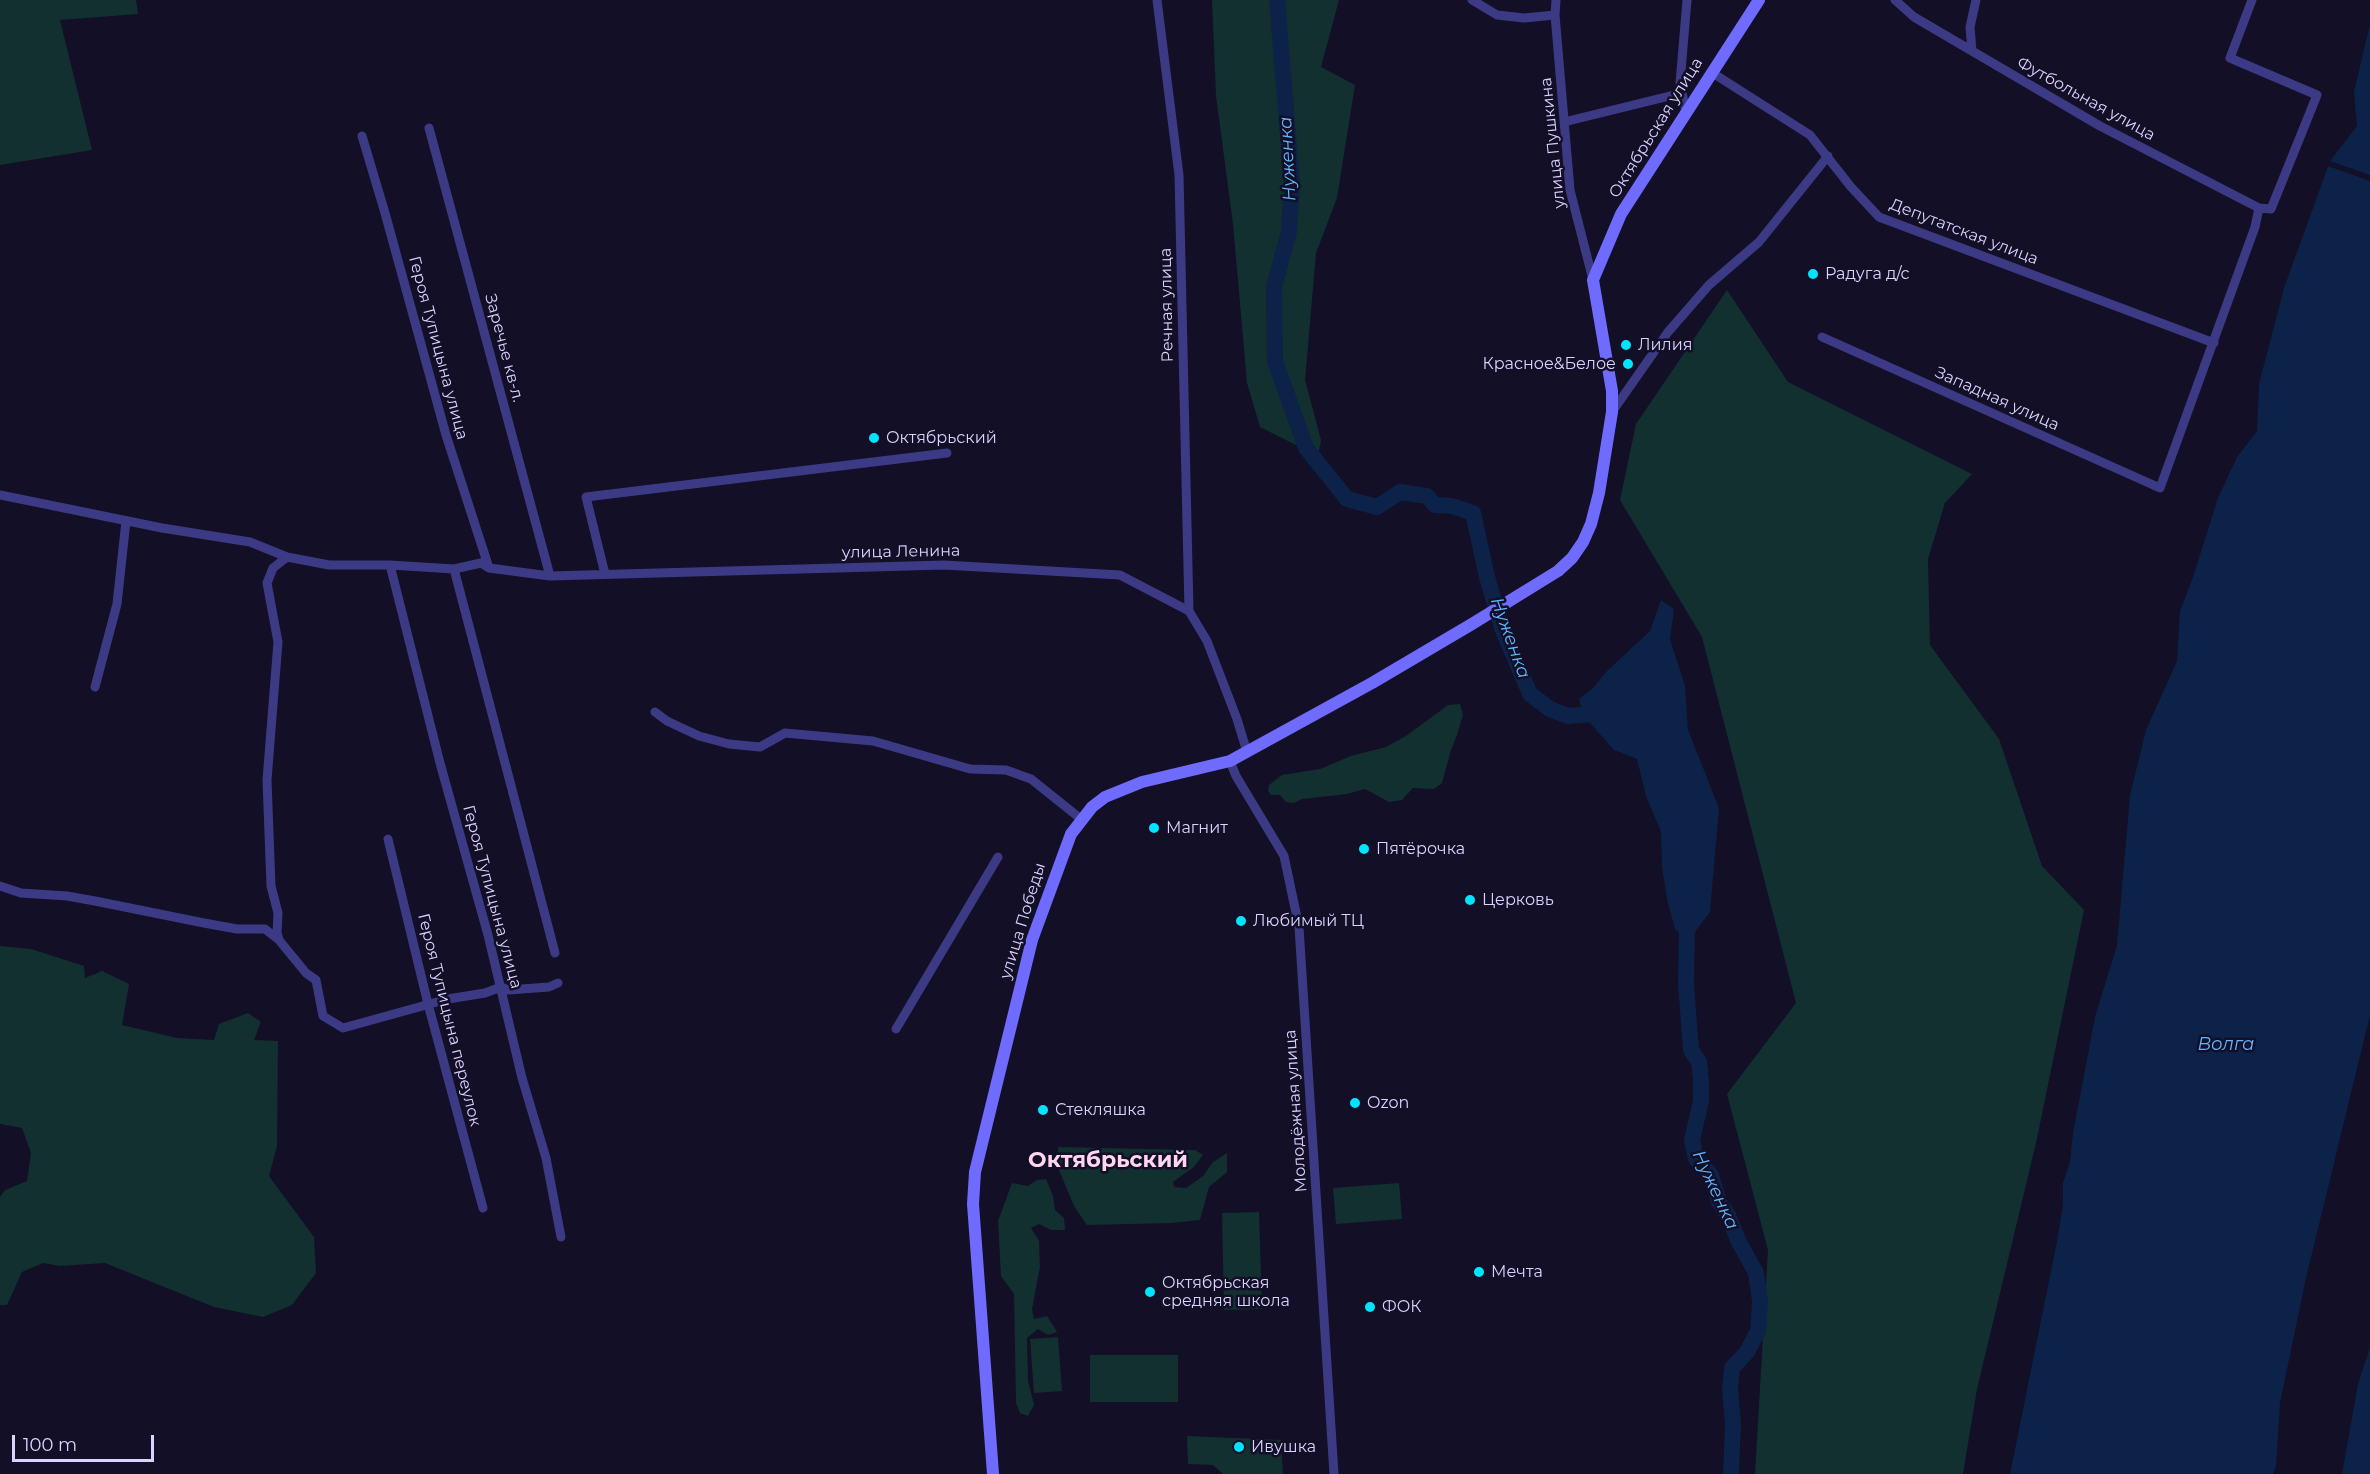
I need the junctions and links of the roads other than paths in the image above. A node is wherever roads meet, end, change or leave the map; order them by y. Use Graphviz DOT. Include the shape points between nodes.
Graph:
graph roads {
  1 [pos="1157,0"];
  2 [pos="1472,0"];
  3 [pos="1556,0"];
  4 [pos="1687,0"];
  5 [pos="1759,0"];
  6 [pos="1895,0"];
  7 [pos="1976,0"];
  8 [pos="2252,0"];
  9 [pos="1555,15"];
  10 [pos="1972,51"];
  11 [pos="1711,72"];
  12 [pos="1682,93"];
  13 [pos="1686,112"];
  14 [pos="1564,122"];
  15 [pos="429,128"];
  16 [pos="362,135"];
  17 [pos="1828,156"];
  18 [pos="2259,208"];
  19 [pos="1593,280"];
  20 [pos="1822,337"];
  21 [pos="2214,343"];
  22 [pos="1612,412"];
  23 [pos="947,453"];
  24 [pos="0,495"];
  25 [pos="126,521"];
  26 [pos="287,557"];
  27 [pos="390,565"];
  28 [pos="489,568"];
  29 [pos="454,569"];
  30 [pos="605,574"];
  31 [pos="550,576"];
  32 [pos="1189,611"];
  33 [pos="95,687"];
  34 [pos="655,712"];
  35 [pos="1247,752"];
  36 [pos="1230,761"];
  37 [pos="1081,819"];
  38 [pos="388,839"];
  39 [pos="998,857"];
  40 [pos="0,886"];
  41 [pos="279,940"];
  42 [pos="555,953"];
  43 [pos="558,983"];
  44 [pos="501,987"];
  45 [pos="428,1004"];
  46 [pos="897,1029"];
  47 [pos="483,1208"];
  48 [pos="561,1237"];
  49 [pos="993,1474"];
  50 [pos="1334,1474"];
  1 -- 32 [label="street, Речная улица" via="1179,175"];
  2 -- 9 [label="street" via="1497,15"];
  3 -- 9 [label="street, улица Пушкина"];
  4 -- 12 [label="street"];
  5 -- 11 [label="street, Октябрьская улица"];
  6 -- 10 [label="street, Футбольная улица"];
  7 -- 10 [label="street" via="1970,27"];
  8 -- 18 [label="street, Футбольная улица" via="2230,58 2316,95 2271,209"];
  9 -- 14 [label="street, улица Пушкина"];
  10 -- 18 [label="street, Футбольная улица" via="2100,126"];
  11 -- 13 [label="street, Октябрьская улица"];
  11 -- 17 [label="street, Депутатская улица" via="1810,135"];
  12 -- 13 [label="street"];
  12 -- 14 [label="street"];
  13 -- 19 [label="street, Октябрьская улица" via="1621,214"];
  14 -- 19 [label="street, улица Пушкина" via="1570,190"];
  15 -- 31 [label="street, Заречье кв-л."];
  16 -- 28 [label="street, Героя Тупицына улица" via="446,435"];
  17 -- 21 [label="street, Депутатская улица" via="1879,217"];
  17 -- 22 [label="street" via="1759,242 1709,285 1668,332"];
  18 -- 21 [label="street"];
  19 -- 22 [label="street, улица Победы"];
  20 -- 21 [label="street, Западная улица" via="2160,488"];
  22 -- 35 [label="street, улица Победы" via="1592,524 1572,558 1558,571 1472,624"];
  23 -- 30 [label="street" via="586,496"];
  24 -- 25 [label="street, улица Ленина"];
  25 -- 26 [label="street, улица Ленина" via="250,542"];
  25 -- 33 [label="street" via="117,604"];
  26 -- 27 [label="street, улица Ленина" via="329,565"];
  26 -- 41 [label="street" via="273,568 267,583 278,642 267,780 271,886"];
  27 -- 29 [label="street, улица Ленина"];
  27 -- 44 [label="street, Героя Тупицына улица"];
  28 -- 29 [label="street, улица Ленина" via="474,563"];
  28 -- 31 [label="street, улица Ленина"];
  29 -- 42 [label="street"];
  30 -- 31 [label="street, улица Ленина"];
  30 -- 32 [label="street, улица Ленина" via="944,565 1120,574"];
  32 -- 35 [label="street" via="1207,641"];
  34 -- 37 [label="street" via="699,736 729,744 760,747 785,732 873,741 970,769 1006,770 1031,779"];
  35 -- 36 [label="street, улица Победы"];
  36 -- 37 [label="street, улица Победы" via="1124,788 1105,797"];
  36 -- 50 [label="street, Молодёжная улица" via="1284,856 1299,927"];
  37 -- 49 [label="street, улица Победы" via="1061,855 1032,940 975,1172 973,1204"];
  38 -- 45 [label="street, Героя Тупицына переулок"];
  39 -- 46 [label="street"];
  40 -- 41 [label="street" via="237,929 265,929"];
  41 -- 45 [label="street" via="316,980 323,1016 343,1028"];
  43 -- 44 [label="street" via="508,990"];
  44 -- 45 [label="street"];
  44 -- 48 [label="street, Героя Тупицына улица" via="546,1158"];
  45 -- 47 [label="street, Героя Тупицына переулок"];
}
